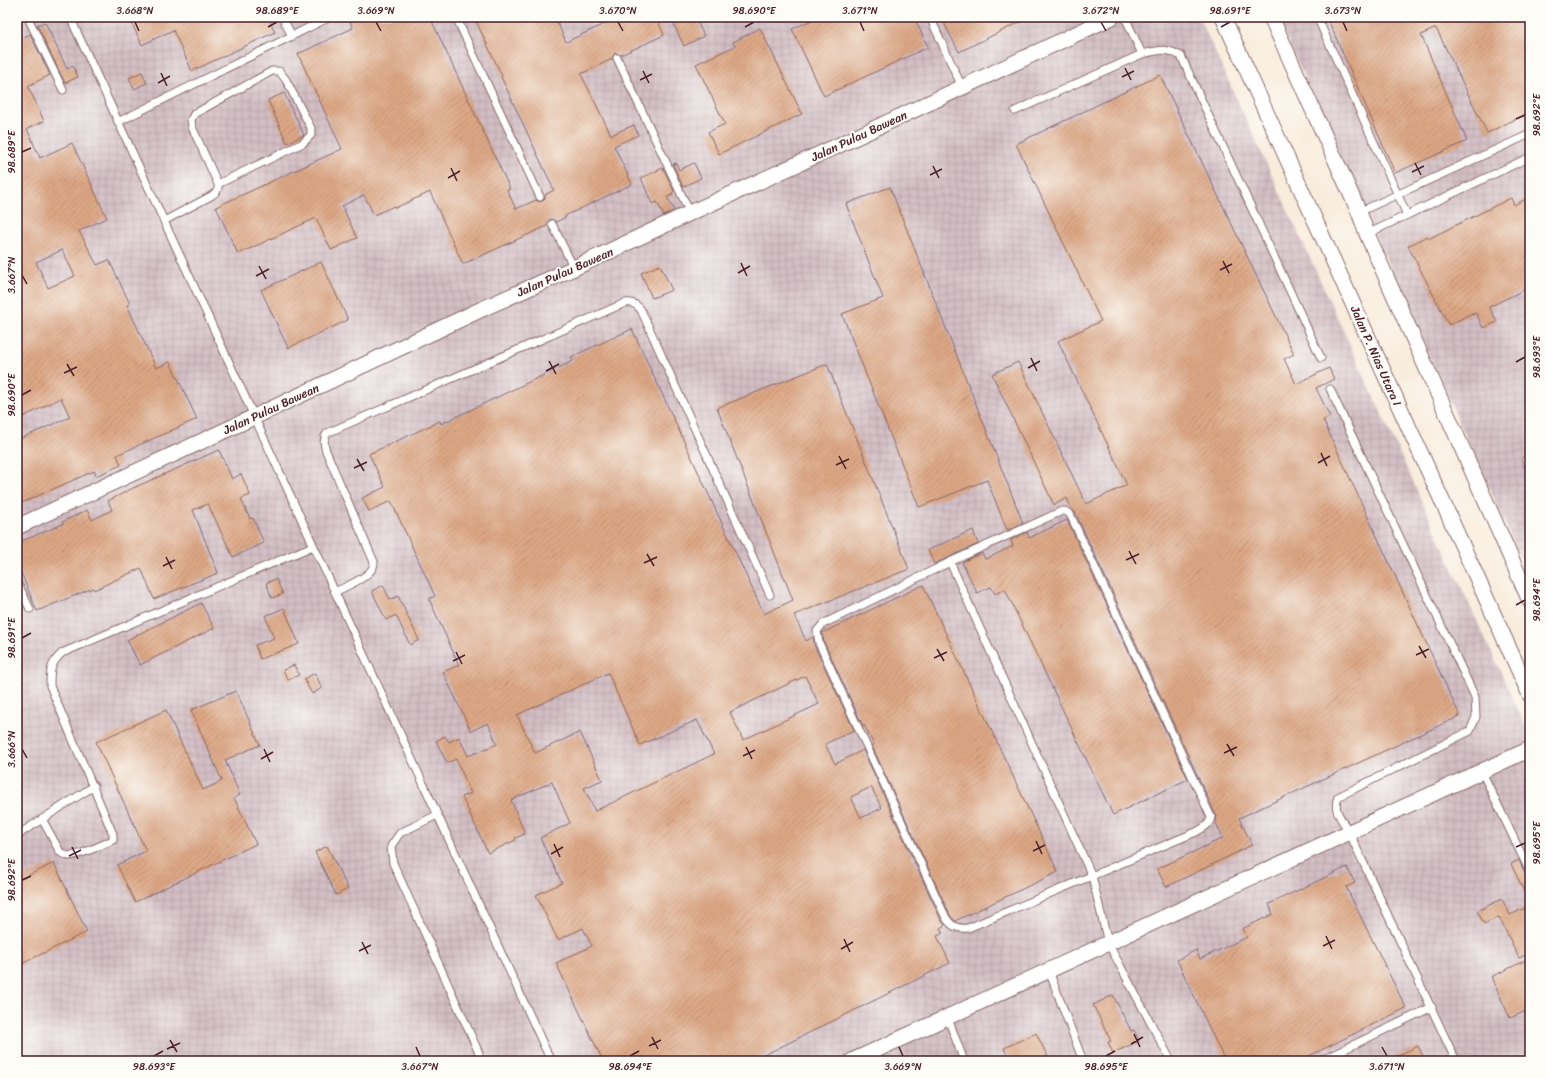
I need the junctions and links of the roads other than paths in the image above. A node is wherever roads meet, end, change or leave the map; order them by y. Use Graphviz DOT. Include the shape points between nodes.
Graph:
graph roads {
  1 [pos="29,17"];
  2 [pos="70,17"];
  3 [pos="282,17"];
  4 [pos="330,17"];
  5 [pos="456,17"];
  6 [pos="930,17"];
  7 [pos="1112,17"];
  8 [pos="1125,17"];
  9 [pos="1222,17"];
  10 [pos="1270,17"];
  11 [pos="1316,17"];
  12 [pos="292,36"];
  13 [pos="1142,54"];
  14 [pos="617,58"];
  15 [pos="962,87"];
  16 [pos="63,90"];
  17 [pos="1015,111"];
  18 [pos="118,122"];
  19 [pos="1530,134"];
  20 [pos="1530,157"];
  21 [pos="218,184"];
  22 [pos="1398,195"];
  23 [pos="540,197"];
  24 [pos="1359,212"];
  25 [pos="690,214"];
  26 [pos="1407,215"];
  27 [pos="164,221"];
  28 [pos="552,224"];
  29 [pos="1367,234"];
  30 [pos="574,268"];
  31 [pos="1321,358"];
  32 [pos="1330,389"];
  33 [pos="254,417"];
  34 [pos="1526,460"];
  35 [pos="1530,468"];
  36 [pos="17,527"];
  37 [pos="313,546"];
  38 [pos="950,562"];
  39 [pos="17,582"];
  40 [pos="335,592"];
  41 [pos="770,595"];
  42 [pos="1530,601"];
  43 [pos="30,609"];
  44 [pos="1530,695"];
  45 [pos="1530,749"];
  46 [pos="1481,770"];
  47 [pos="94,786"];
  48 [pos="437,815"];
  49 [pos="42,819"];
  50 [pos="1349,832"];
  51 [pos="17,837"];
  52 [pos="1530,872"];
  53 [pos="1092,876"];
  54 [pos="1108,943"];
  55 [pos="1049,971"];
  56 [pos="1432,1007"];
  57 [pos="947,1016"];
  58 [pos="479,1053"];
  59 [pos="1170,1060"];
  60 [pos="551,1061"];
  61 [pos="852,1061"];
  62 [pos="964,1061"];
  63 [pos="1083,1061"];
  64 [pos="1320,1061"];
  65 [pos="1456,1061"];
  1 -- 16 [label="lane"];
  2 -- 18 [label="lane"];
  3 -- 12 [label="lane"];
  4 -- 12 [label="lane"];
  5 -- 23 [label="lane"];
  6 -- 15 [label="lane"];
  7 -- 15 [label="street, Jalan Pulau Bawean"];
  8 -- 13 [label="lane"];
  9 -- 44 [label="street, Jalan P. Nias Utara I"];
  10 -- 24 [label="street"];
  11 -- 22 [label="lane"];
  12 -- 18 [label="lane"];
  13 -- 17 [label="lane"];
  13 -- 31 [label="lane" via="1170,50 1182,56"];
  14 -- 25 [label="lane"];
  15 -- 25 [label="street, Jalan Pulau Bawean"];
  18 -- 27 [label="lane"];
  19 -- 22 [label="lane"];
  20 -- 26 [label="lane"];
  21 -- 21 [label="lane" via="303,142 311,135 311,128 279,71 272,71 192,117 192,127"];
  21 -- 27 [label="lane" via="218,191 211,196"];
  22 -- 24 [label="lane"];
  22 -- 26 [label="lane"];
  24 -- 29 [label="street"];
  25 -- 30 [label="street, Jalan Pulau Bawean"];
  26 -- 29 [label="lane"];
  27 -- 33 [label="lane"];
  28 -- 30 [label="lane"];
  29 -- 42 [label="street"];
  30 -- 33 [label="street, Jalan Pulau Bawean"];
  32 -- 50 [label="lane" via="1475,697 1476,717 1470,731 1338,797 1337,811"];
  33 -- 36 [label="street, Jalan Pulau Bawean"];
  33 -- 37 [label="lane"];
  34 -- 35 [label="lane"];
  37 -- 40 [label="lane"];
  37 -- 47 [label="lane" via="62,653 55,659 50,670 50,686"];
  38 -- 53 [label="lane"];
  38 -- 53 [label="lane" via="1062,512 1068,512 1211,817 1210,822 1196,832"];
  38 -- 53 [label="lane" via="823,624 816,633 823,650 950,923 961,929 968,928"];
  39 -- 43 [label="lane"];
  40 -- 41 [label="lane" via="370,573 374,562 326,451 324,436 327,433 630,302 639,306 641,310"];
  40 -- 48 [label="lane"];
  45 -- 46 [label="street"];
  46 -- 50 [label="street"];
  46 -- 52 [label="lane"];
  47 -- 49 [label="lane"];
  47 -- 49 [label="lane" via="113,840 85,851 65,855 60,852"];
  48 -- 58 [label="lane" via="400,833 391,846 393,863"];
  48 -- 60 [label="lane"];
  49 -- 51 [label="lane"];
  50 -- 54 [label="street"];
  50 -- 56 [label="lane"];
  53 -- 54 [label="lane"];
  54 -- 55 [label="street"];
  54 -- 59 [label="lane"];
  55 -- 57 [label="street"];
  55 -- 63 [label="lane"];
  56 -- 64 [label="lane"];
  56 -- 65 [label="lane"];
  57 -- 61 [label="street"];
  57 -- 62 [label="lane"];
}
